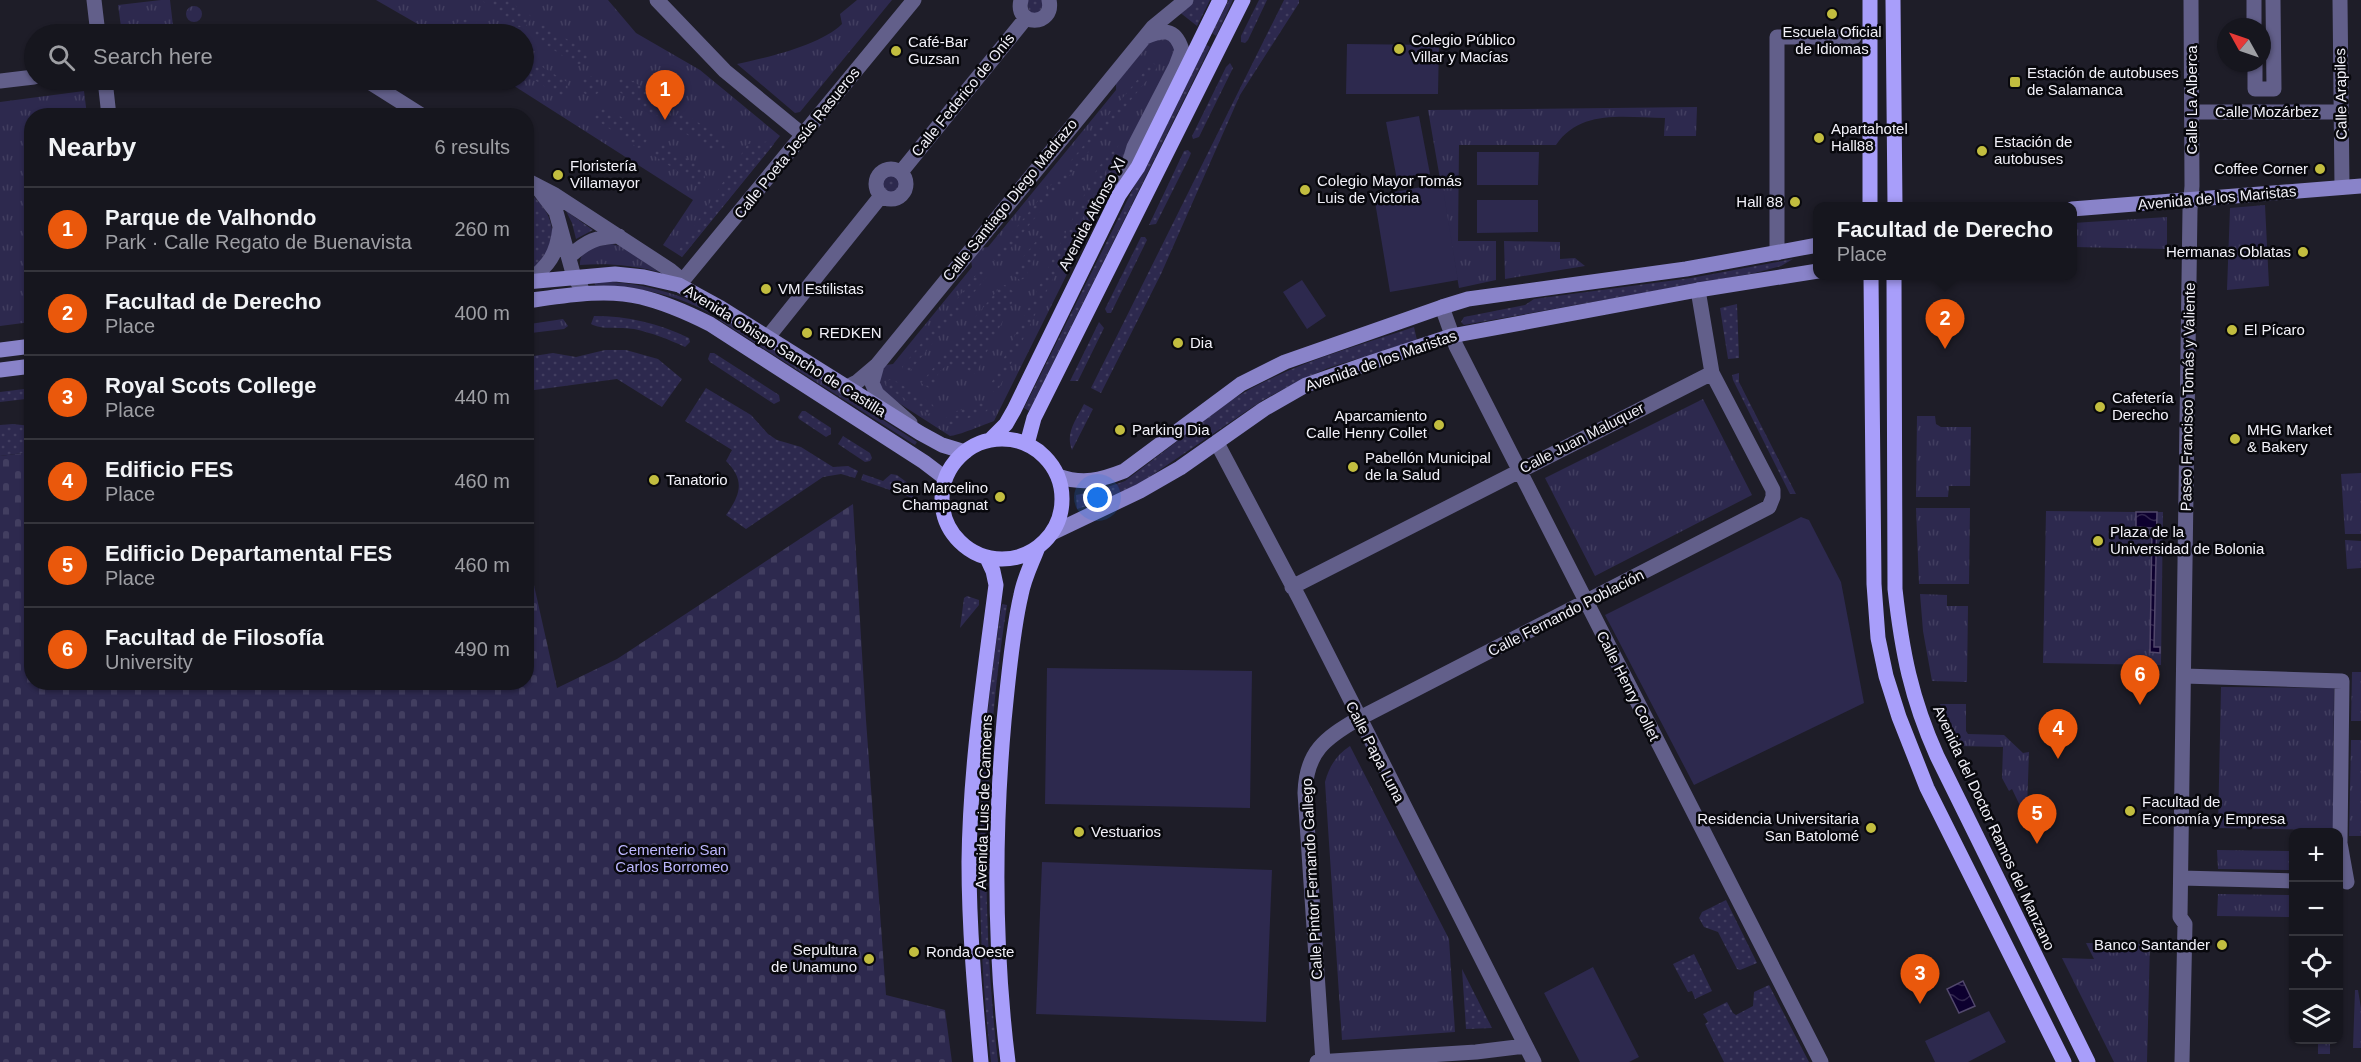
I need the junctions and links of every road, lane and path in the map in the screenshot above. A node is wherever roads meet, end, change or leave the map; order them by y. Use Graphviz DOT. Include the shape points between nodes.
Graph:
graph roads {
  1 [pos="94,0"];
  2 [pos="657,0"];
  3 [pos="914,0"];
  4 [pos="1021,0"];
  5 [pos="1049,0"];
  6 [pos="1186,0"];
  7 [pos="1220,0"];
  8 [pos="1243,0"];
  9 [pos="1870,0"];
  10 [pos="1893,0"];
  11 [pos="2192,0"];
  12 [pos="2254,0"];
  13 [pos="2273,0"];
  14 [pos="2340,0"];
  15 [pos="1026,18"];
  16 [pos="2254,18"];
  17 [pos="97,24"];
  18 [pos="1145,37"];
  19 [pos="1854,37"];
  20 [pos="2255,72"];
  21 [pos="24,78"];
  22 [pos="0,81"];
  23 [pos="106,90"];
  24 [pos="382,90"];
  25 [pos="108,108"];
  26 [pos="410,108"];
  27 [pos="2192,112"];
  28 [pos="2341,112"];
  29 [pos="803,135"];
  30 [pos="901,172"];
  31 [pos="534,185"];
  32 [pos="534,186"];
  33 [pos="2361,186"];
  34 [pos="2342,187"];
  35 [pos="1119,195"];
  36 [pos="881,196"];
  37 [pos="2191,201"];
  38 [pos="1870,202"];
  39 [pos="1895,202"];
  40 [pos="2077,209"];
  41 [pos="561,224"];
  42 [pos="619,236"];
  43 [pos="1813,246"];
  44 [pos="1777,253"];
  45 [pos="570,256"];
  46 [pos="1813,273"];
  47 [pos="534,276"];
  48 [pos="574,277"];
  49 [pos="1871,280"];
  50 [pos="1894,280"];
  51 [pos="534,281"];
  52 [pos="679,285"];
  53 [pos="1698,290"];
  54 [pos="586,294"];
  55 [pos="534,300"];
  56 [pos="1442,306"];
  57 [pos="1451,336"];
  58 [pos="768,337"];
  59 [pos="24,347"];
  60 [pos="0,350"];
  61 [pos="877,365"];
  62 [pos="24,367"];
  63 [pos="0,370"];
  64 [pos="1712,373"];
  65 [pos="845,388"];
  66 [pos="920,434"];
  67 [pos="990,440"];
  68 [pos="1217,443"];
  69 [pos="1027,444"];
  70 [pos="965,452"];
  71 [pos="1518,470"];
  72 [pos="1058,476"];
  73 [pos="945,478"];
  74 [pos="1052,533"];
  75 [pos="1038,548"];
  76 [pos="987,558"];
  77 [pos="1292,586"];
  78 [pos="1586,603"];
  79 [pos="2184,676"];
  80 [pos="1358,719"];
  81 [pos="2181,878"];
  82 [pos="2289,880"];
  83 [pos="2349,882"];
  84 [pos="2180,917"];
  85 [pos="1525,1046"];
  86 [pos="1476,1057"];
  87 [pos="981,1062"];
  88 [pos="1008,1062"];
  89 [pos="1317,1062"];
  90 [pos="1323,1062"];
  91 [pos="1534,1062"];
  92 [pos="1821,1062"];
  93 [pos="2064,1062"];
  94 [pos="2088,1062"];
  95 [pos="2172,1062"];
  96 [pos="2182,1062"];
  1 -- 17 [label="street"];
  2 -- 29 [label="street" via="725,71"];
  3 -- 29 [label="street, Calle Poeta Jesús Rasueros"];
  4 -- 15 [label="street" via="1020,10"];
  5 -- 15 [label="street, Calle Federico de Onís" via="1049,10 1043,18"];
  6 -- 18 [label="street, Calle Santiago Diego Madrazo"];
  7 -- 35 [label="main road, Avenida Alfonso XI" via="1138,167"];
  8 -- 69 [label="main road" via="1034,418"];
  9 -- 38 [label="main road"];
  10 -- 39 [label="main road"];
  11 -- 27 [label="street, Calle La Alberca"];
  12 -- 16 [label="street"];
  13 -- 20 [label="street" via="2274,89 2255,89"];
  14 -- 28 [label="street, Calle Arapiles"];
  15 -- 30 [label="street, Calle Federico de Onís"];
  18 -- 35 [label="street" via="1168,32 1182,50 1134,147"];
  18 -- 61 [label="street, Calle Santiago Diego Madrazo"];
  19 -- 44 [label="street" via="1777,37"];
  21 -- 22 [label="street"];
  23 -- 25 [label="street"];
  24 -- 26 [label="street"];
  27 -- 28 [label="street, Calle Mozárbez"];
  27 -- 37 [label="street, Calle La Alberca"];
  28 -- 34 [label="street, Calle Arapiles"];
  29 -- 52 [label="street, Calle Poeta Jesús Rasueros"];
  30 -- 36 [label="street, Calle Federico de Onís" via="906,183 903,194 891,199"];
  30 -- 36 [label="street, Calle Federico de Onís" via="877,172 876,186"];
  31 -- 42 [label="street"];
  32 -- 41 [label="street"];
  33 -- 34 [label="main road, Avenida de los Maristas"];
  34 -- 37 [label="main road, Avenida de los Maristas"];
  35 -- 67 [label="main road, Avenida Alfonso XI" via="1014,410"];
  36 -- 58 [label="street"];
  37 -- 40 [label="main road, Avenida de los Maristas"];
  37 -- 79 [label="street, Paseo Francisco Tomás y Valiente"];
  41 -- 45 [label="street"];
  41 -- 47 [label="street" via="551,259"];
  42 -- 45 [label="street" via="584,243"];
  42 -- 52 [label="street" via="670,270"];
  43 -- 44 [label="main road, Avenida de los Maristas"];
  44 -- 56 [label="main road, Avenida de los Maristas"];
  45 -- 48 [label="street"];
  46 -- 53 [label="main road, Avenida de los Maristas"];
  48 -- 51 [label="main road, Avenida Obispo Sancho de Castilla"];
  48 -- 52 [label="main road, Avenida Obispo Sancho de Castilla" via="615,274"];
  48 -- 54 [label="street"];
  49 -- 93 [label="main road" via="1874,584 1878,638 1887,676 1927,788"];
  50 -- 94 [label="main road, Avenida del Doctor Ramos del Manzano" via="1895,589 1909,680 1937,756"];
  52 -- 58 [label="main road, Avenida Obispo Sancho de Castilla"];
  53 -- 57 [label="main road, Avenida de los Maristas"];
  53 -- 64 [label="street"];
  54 -- 55 [label="main road, Avenida Obispo Sancho de Castilla"];
  54 -- 73 [label="main road, Avenida Obispo Sancho de Castilla" via="640,297 710,324"];
  56 -- 57 [label="street, Calle Henry Collet"];
  56 -- 72 [label="main road, Avenida de los Maristas" via="1285,363 1241,384 1124,471 1085,482"];
  57 -- 68 [label="main road, Avenida de los Maristas" via="1306,385"];
  57 -- 71 [label="street, Calle Henry Collet"];
  58 -- 65 [label="main road, Avenida Obispo Sancho de Castilla"];
  59 -- 60 [label="main road"];
  61 -- 65 [label="street, Calle Santiago Diego Madrazo"];
  61 -- 66 [label="street" via="872,383 878,394"];
  62 -- 63 [label="main road"];
  64 -- 71 [label="street, Calle Juan Maluquer"];
  64 -- 78 [label="street, Calle Fernando Población" via="1773,490 1771,503 1766,510"];
  65 -- 66 [label="main road, Avenida Obispo Sancho de Castilla"];
  66 -- 70 [label="main road, Avenida Obispo Sancho de Castilla"];
  67 -- 69 [label="main road"];
  67 -- 70 [label="main road"];
  68 -- 74 [label="main road, Avenida de los Maristas" via="1140,491"];
  68 -- 77 [label="street, Calle Papa Luna"];
  69 -- 72 [label="main road" via="1045,457"];
  70 -- 73 [label="main road"];
  71 -- 77 [label="street, Calle Juan Maluquer"];
  71 -- 78 [label="street, Calle Henry Collet"];
  72 -- 74 [label="main road" via="1060,515"];
  73 -- 76 [label="main road" via="943,510 948,525 967,548"];
  74 -- 75 [label="main road"];
  75 -- 76 [label="main road" via="1008,559"];
  75 -- 88 [label="main road, Avenida Luis de Camoens" via="1020,600 1007,693 999,799 998,928"];
  76 -- 87 [label="main road, Avenida Luis de Camoens" via="996,585 982,684 969,862"];
  77 -- 80 [label="street, Calle Papa Luna"];
  78 -- 80 [label="street, Calle Fernando Población"];
  78 -- 92 [label="street, Calle Henry Collet"];
  79 -- 81 [label="street, Paseo Francisco Tomás y Valiente"];
  79 -- 83 [label="street" via="2342,681 2340,843"];
  80 -- 85 [label="street, Calle Papa Luna"];
  80 -- 90 [label="street, Calle Pintor Fernando Gallego" via="1330,736 1317,750 1305,776"];
  81 -- 82 [label="street"];
  81 -- 84 [label="street, Paseo Francisco Tomás y Valiente"];
  84 -- 95 [label="street, Paseo Francisco Tomás y Valiente" via="2175,923"];
  84 -- 96 [label="street, Paseo Francisco Tomás y Valiente" via="2184,924"];
  85 -- 86 [label="street"];
  85 -- 91 [label="street, Calle Papa Luna"];
  86 -- 90 [label="street"];
  89 -- 90 [label="street"];
}
